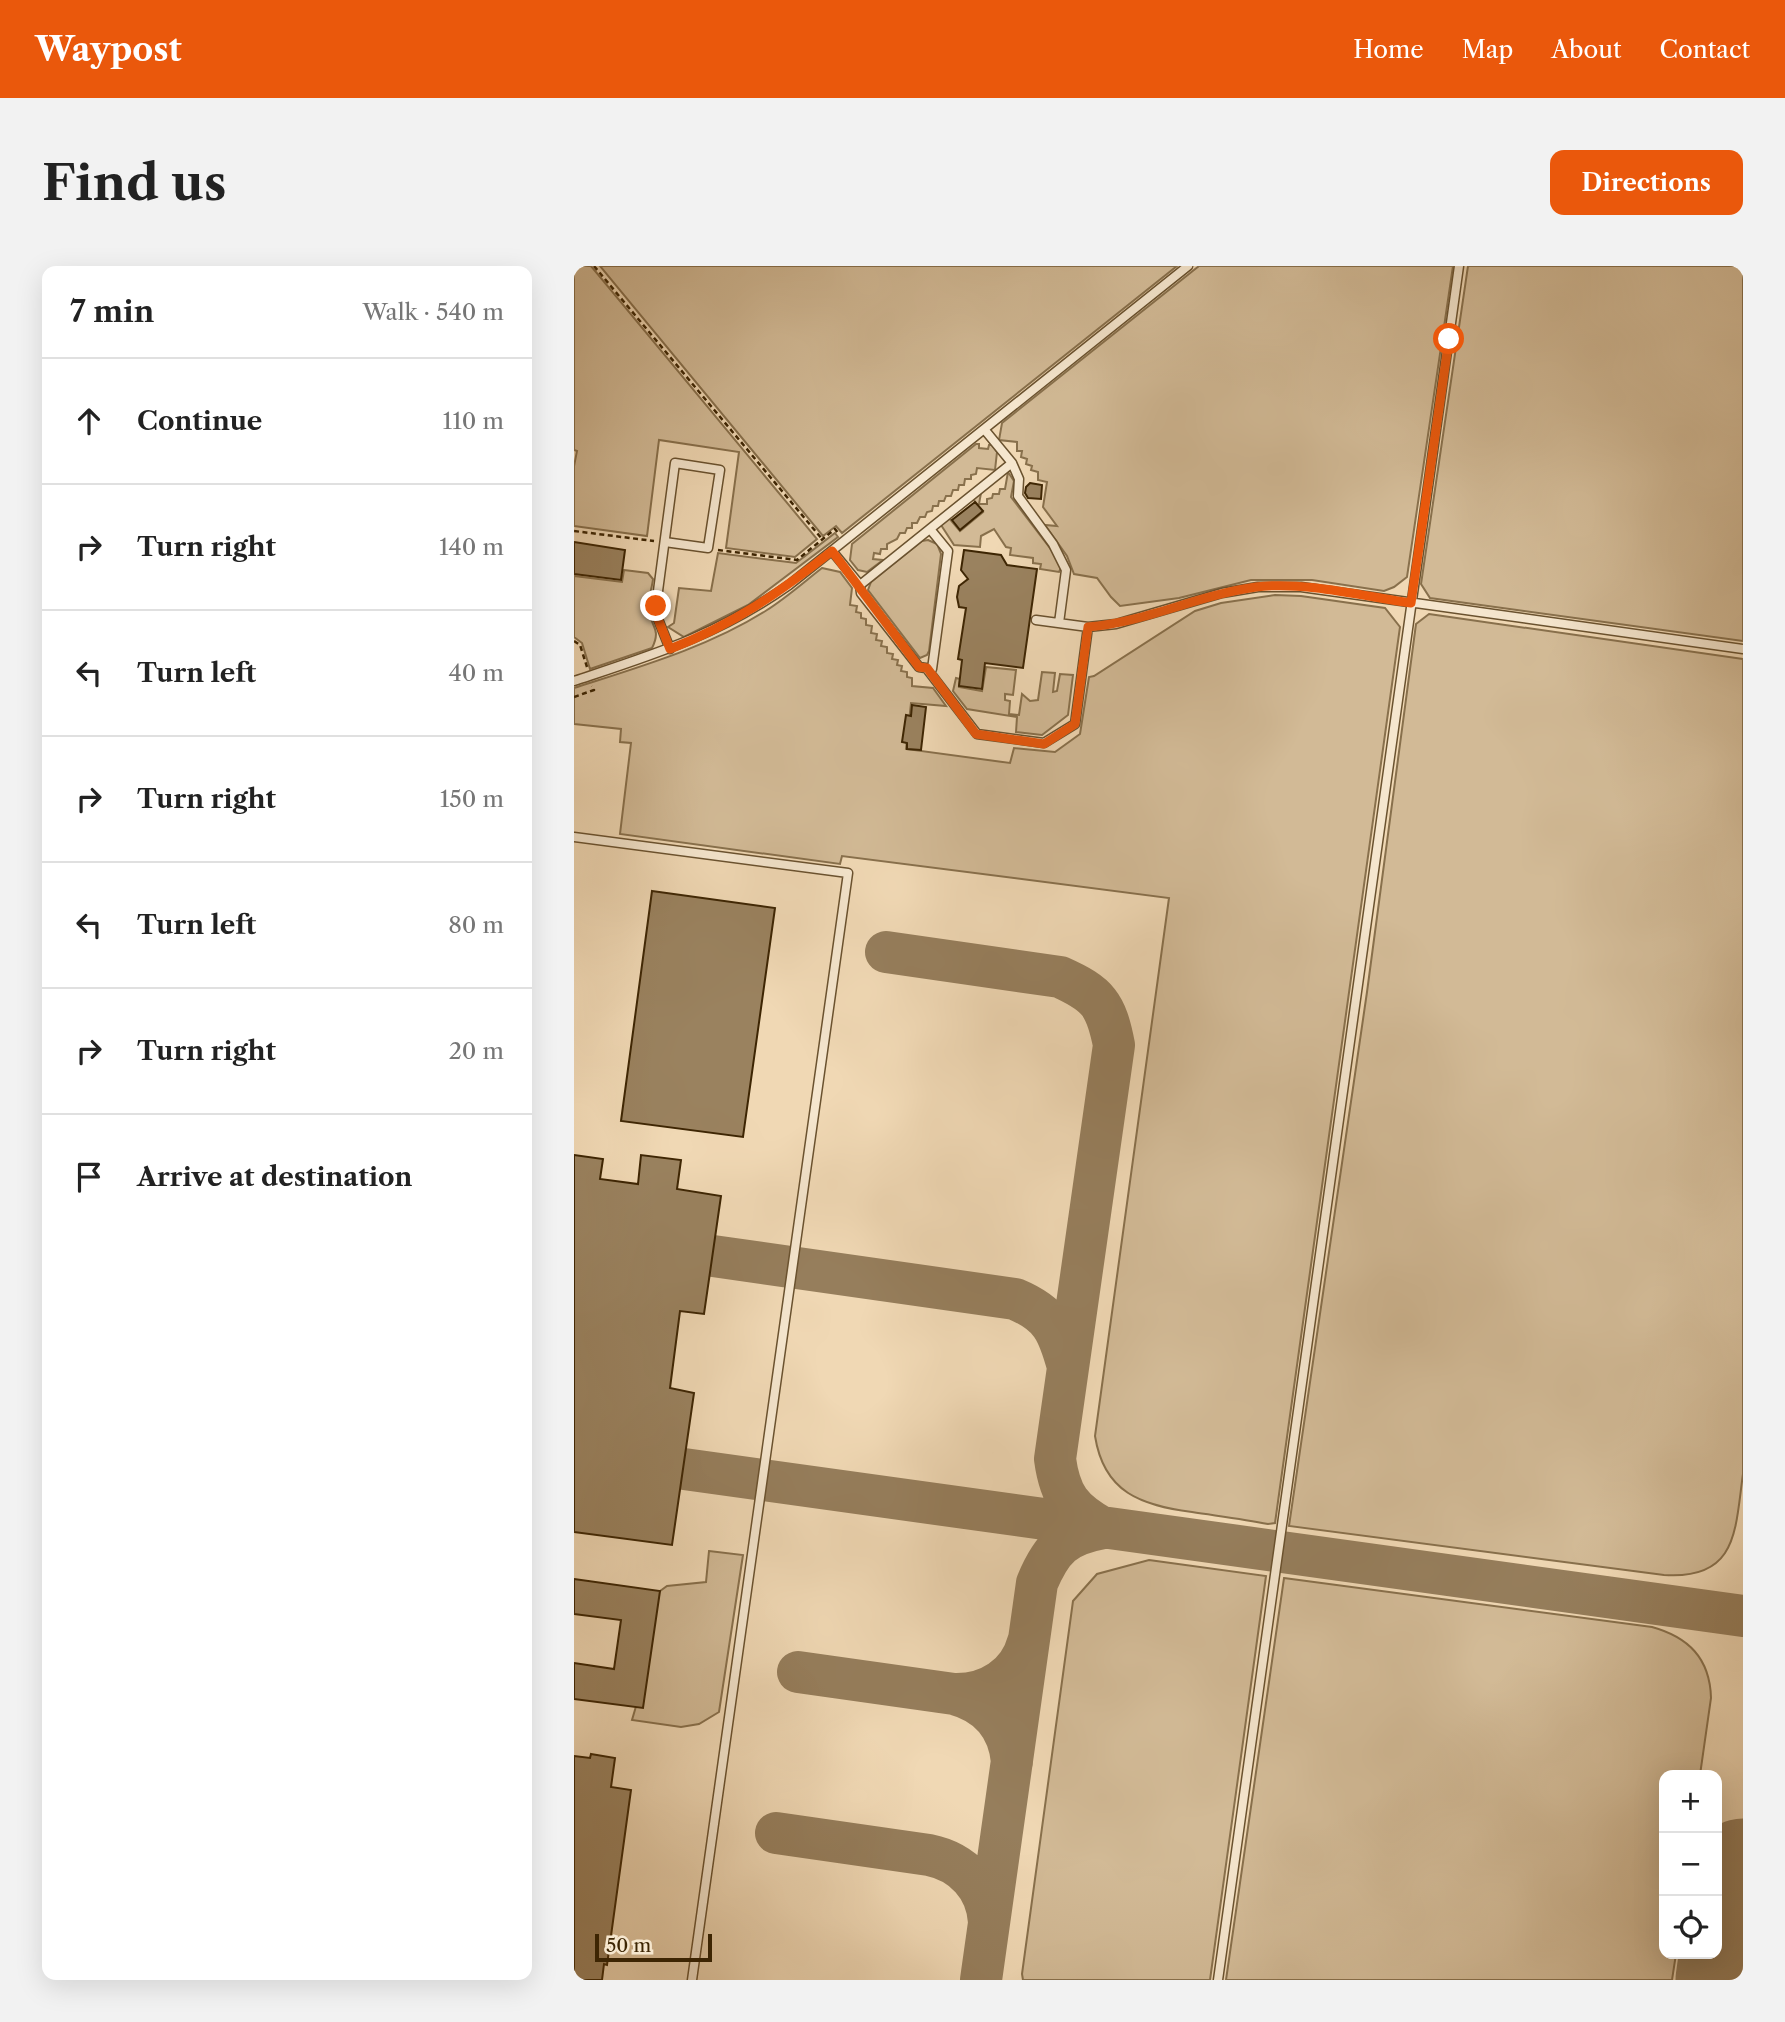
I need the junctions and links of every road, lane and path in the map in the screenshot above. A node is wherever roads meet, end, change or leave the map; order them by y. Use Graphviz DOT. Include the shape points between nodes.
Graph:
graph roads {
  1 [pos="594,266"];
  2 [pos="1188,266"];
  3 [pos="1459,266"];
  4 [pos="984,429"];
  5 [pos="1012,463"];
  6 [pos="930,529"];
  7 [pos="574,531"];
  8 [pos="822,540"];
  9 [pos="844,541"];
  10 [pos="665,542"];
  11 [pos="708,548"];
  12 [pos="832,551"];
  13 [pos="860,585"];
  14 [pos="1411,603"];
  15 [pos="1036,620"];
  16 [pos="1059,623"];
  17 [pos="1088,627"];
  18 [pos="670,649"];
  19 [pos="1743,649"];
  20 [pos="927,668"];
  21 [pos="574,681"];
  22 [pos="574,837"];
  23 [pos="692,1980"];
  24 [pos="1218,1980"];
  1 -- 8 [label="path"];
  2 -- 4 [label="lane"];
  3 -- 14 [label="lane"];
  4 -- 5 [label="lane"];
  4 -- 9 [label="lane"];
  5 -- 6 [label="lane"];
  5 -- 16 [label="lane" via="1019,479 1018,496 1065,564"];
  6 -- 13 [label="lane"];
  6 -- 20 [label="lane" via="948,551 932,669"];
  7 -- 10 [label="path"];
  8 -- 9 [label="path" via="835,529"];
  8 -- 11 [label="path" via="797,560"];
  9 -- 12 [label="lane"];
  10 -- 11 [label="lane"];
  10 -- 11 [label="lane" via="675,463 720,470"];
  10 -- 18 [label="lane" via="656,614"];
  12 -- 13 [label="lane"];
  12 -- 18 [label="lane" via="762,604"];
  13 -- 20 [label="lane" via="919,667"];
  14 -- 17 [label="lane" via="1301,587 1258,587"];
  14 -- 19 [label="lane"];
  14 -- 24 [label="lane"];
  15 -- 16 [label="lane"];
  16 -- 17 [label="lane"];
  17 -- 20 [label="lane" via="1075,724 1044,744 976,734"];
  18 -- 21 [label="lane"];
  22 -- 23 [label="lane" via="848,873"];
}
